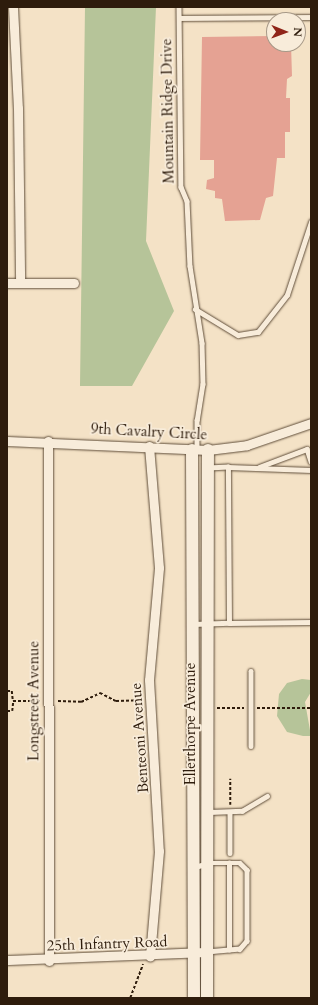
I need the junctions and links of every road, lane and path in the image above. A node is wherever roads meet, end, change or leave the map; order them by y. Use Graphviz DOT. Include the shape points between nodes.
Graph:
graph roads {
  1 [pos="13,7"];
  2 [pos="179,7"];
  3 [pos="311,17"];
  4 [pos="179,18"];
  5 [pos="311,222"];
  6 [pos="7,283"];
  7 [pos="20,283"];
  8 [pos="74,283"];
  9 [pos="195,309"];
  10 [pos="311,423"];
  11 [pos="7,441"];
  12 [pos="48,441"];
  13 [pos="149,446"];
  14 [pos="199,450"];
  15 [pos="311,461"];
  16 [pos="228,467"];
  17 [pos="259,467"];
  18 [pos="207,468"];
  19 [pos="311,470"];
  20 [pos="311,622"];
  21 [pos="207,623"];
  22 [pos="229,623"];
  23 [pos="193,624"];
  24 [pos="251,671"];
  25 [pos="7,691"];
  26 [pos="148,700"];
  27 [pos="13,701"];
  28 [pos="48,701"];
  29 [pos="216,708"];
  30 [pos="251,708"];
  31 [pos="311,708"];
  32 [pos="7,711"];
  33 [pos="252,746"];
  34 [pos="230,779"];
  35 [pos="267,796"];
  36 [pos="207,812"];
  37 [pos="230,812"];
  38 [pos="230,853"];
  39 [pos="208,863"];
  40 [pos="230,863"];
  41 [pos="194,868"];
  42 [pos="229,950"];
  43 [pos="208,952"];
  44 [pos="194,953"];
  45 [pos="7,960"];
  46 [pos="49,960"];
  47 [pos="147,960"];
  48 [pos="130,998"];
  49 [pos="194,998"];
  50 [pos="208,998"];
  1 -- 7 [label="street" via="18,108"];
  2 -- 4 [label="lane, Mountain Ridge Drive"];
  3 -- 4 [label="lane"];
  4 -- 9 [label="lane, Mountain Ridge Drive" via="181,187 186,201"];
  5 -- 9 [label="lane" via="287,295 258,332 238,335"];
  6 -- 7 [label="street"];
  7 -- 8 [label="street"];
  9 -- 14 [label="lane, Mountain Ridge Drive" via="202,343 203,384 197,420"];
  10 -- 14 [label="street, 9th Cavalry Circle" via="247,444"];
  11 -- 12 [label="street, 9th Cavalry Circle"];
  12 -- 13 [label="street, 9th Cavalry Circle"];
  12 -- 28 [label="street, Longstreet Avenue"];
  13 -- 14 [label="street, 9th Cavalry Circle"];
  13 -- 26 [label="street, Benteoni Avenue" via="159,568"];
  14 -- 18 [label="street, Ellerthorpe Avenue"];
  14 -- 23 [label="street, Ellerthorpe Avenue"];
  15 -- 17 [label="lane" via="307,449"];
  16 -- 17 [label="lane"];
  16 -- 18 [label="lane"];
  16 -- 22 [label="lane"];
  17 -- 19 [label="lane" via="276,471"];
  18 -- 21 [label="street, Ellerthorpe Avenue"];
  20 -- 22 [label="lane"];
  21 -- 22 [label="lane"];
  21 -- 23 [label="lane"];
  21 -- 36 [label="street, Ellerthorpe Avenue"];
  23 -- 41 [label="street, Ellerthorpe Avenue"];
  24 -- 30 [label="lane"];
  25 -- 27 [label="path" via="12,691"];
  26 -- 28 [label="path" via="116,700 100,693 81,702"];
  26 -- 47 [label="street, Benteoni Avenue" via="159,851"];
  27 -- 28 [label="path"];
  27 -- 32 [label="path" via="12,711"];
  28 -- 46 [label="street, Longstreet Avenue"];
  29 -- 30 [label="path"];
  30 -- 31 [label="path"];
  30 -- 33 [label="lane"];
  34 -- 37 [label="path"];
  35 -- 37 [label="lane" via="242,811"];
  36 -- 37 [label="lane"];
  36 -- 39 [label="street, Ellerthorpe Avenue"];
  37 -- 38 [label="lane"];
  39 -- 40 [label="lane"];
  39 -- 41 [label="lane"];
  39 -- 43 [label="street, Ellerthorpe Avenue"];
  40 -- 42 [label="lane"];
  40 -- 42 [label="lane" via="246,864 247,941 240,949"];
  41 -- 44 [label="street, Ellerthorpe Avenue"];
  42 -- 43 [label="lane"];
  43 -- 44 [label="street, 25th Infantry Road"];
  43 -- 50 [label="street, Ellerthorpe Avenue"];
  44 -- 47 [label="street, 25th Infantry Road"];
  44 -- 49 [label="street, Ellerthorpe Avenue"];
  45 -- 46 [label="street, 25th Infantry Road"];
  46 -- 47 [label="street, 25th Infantry Road"];
  47 -- 48 [label="path"];
}
